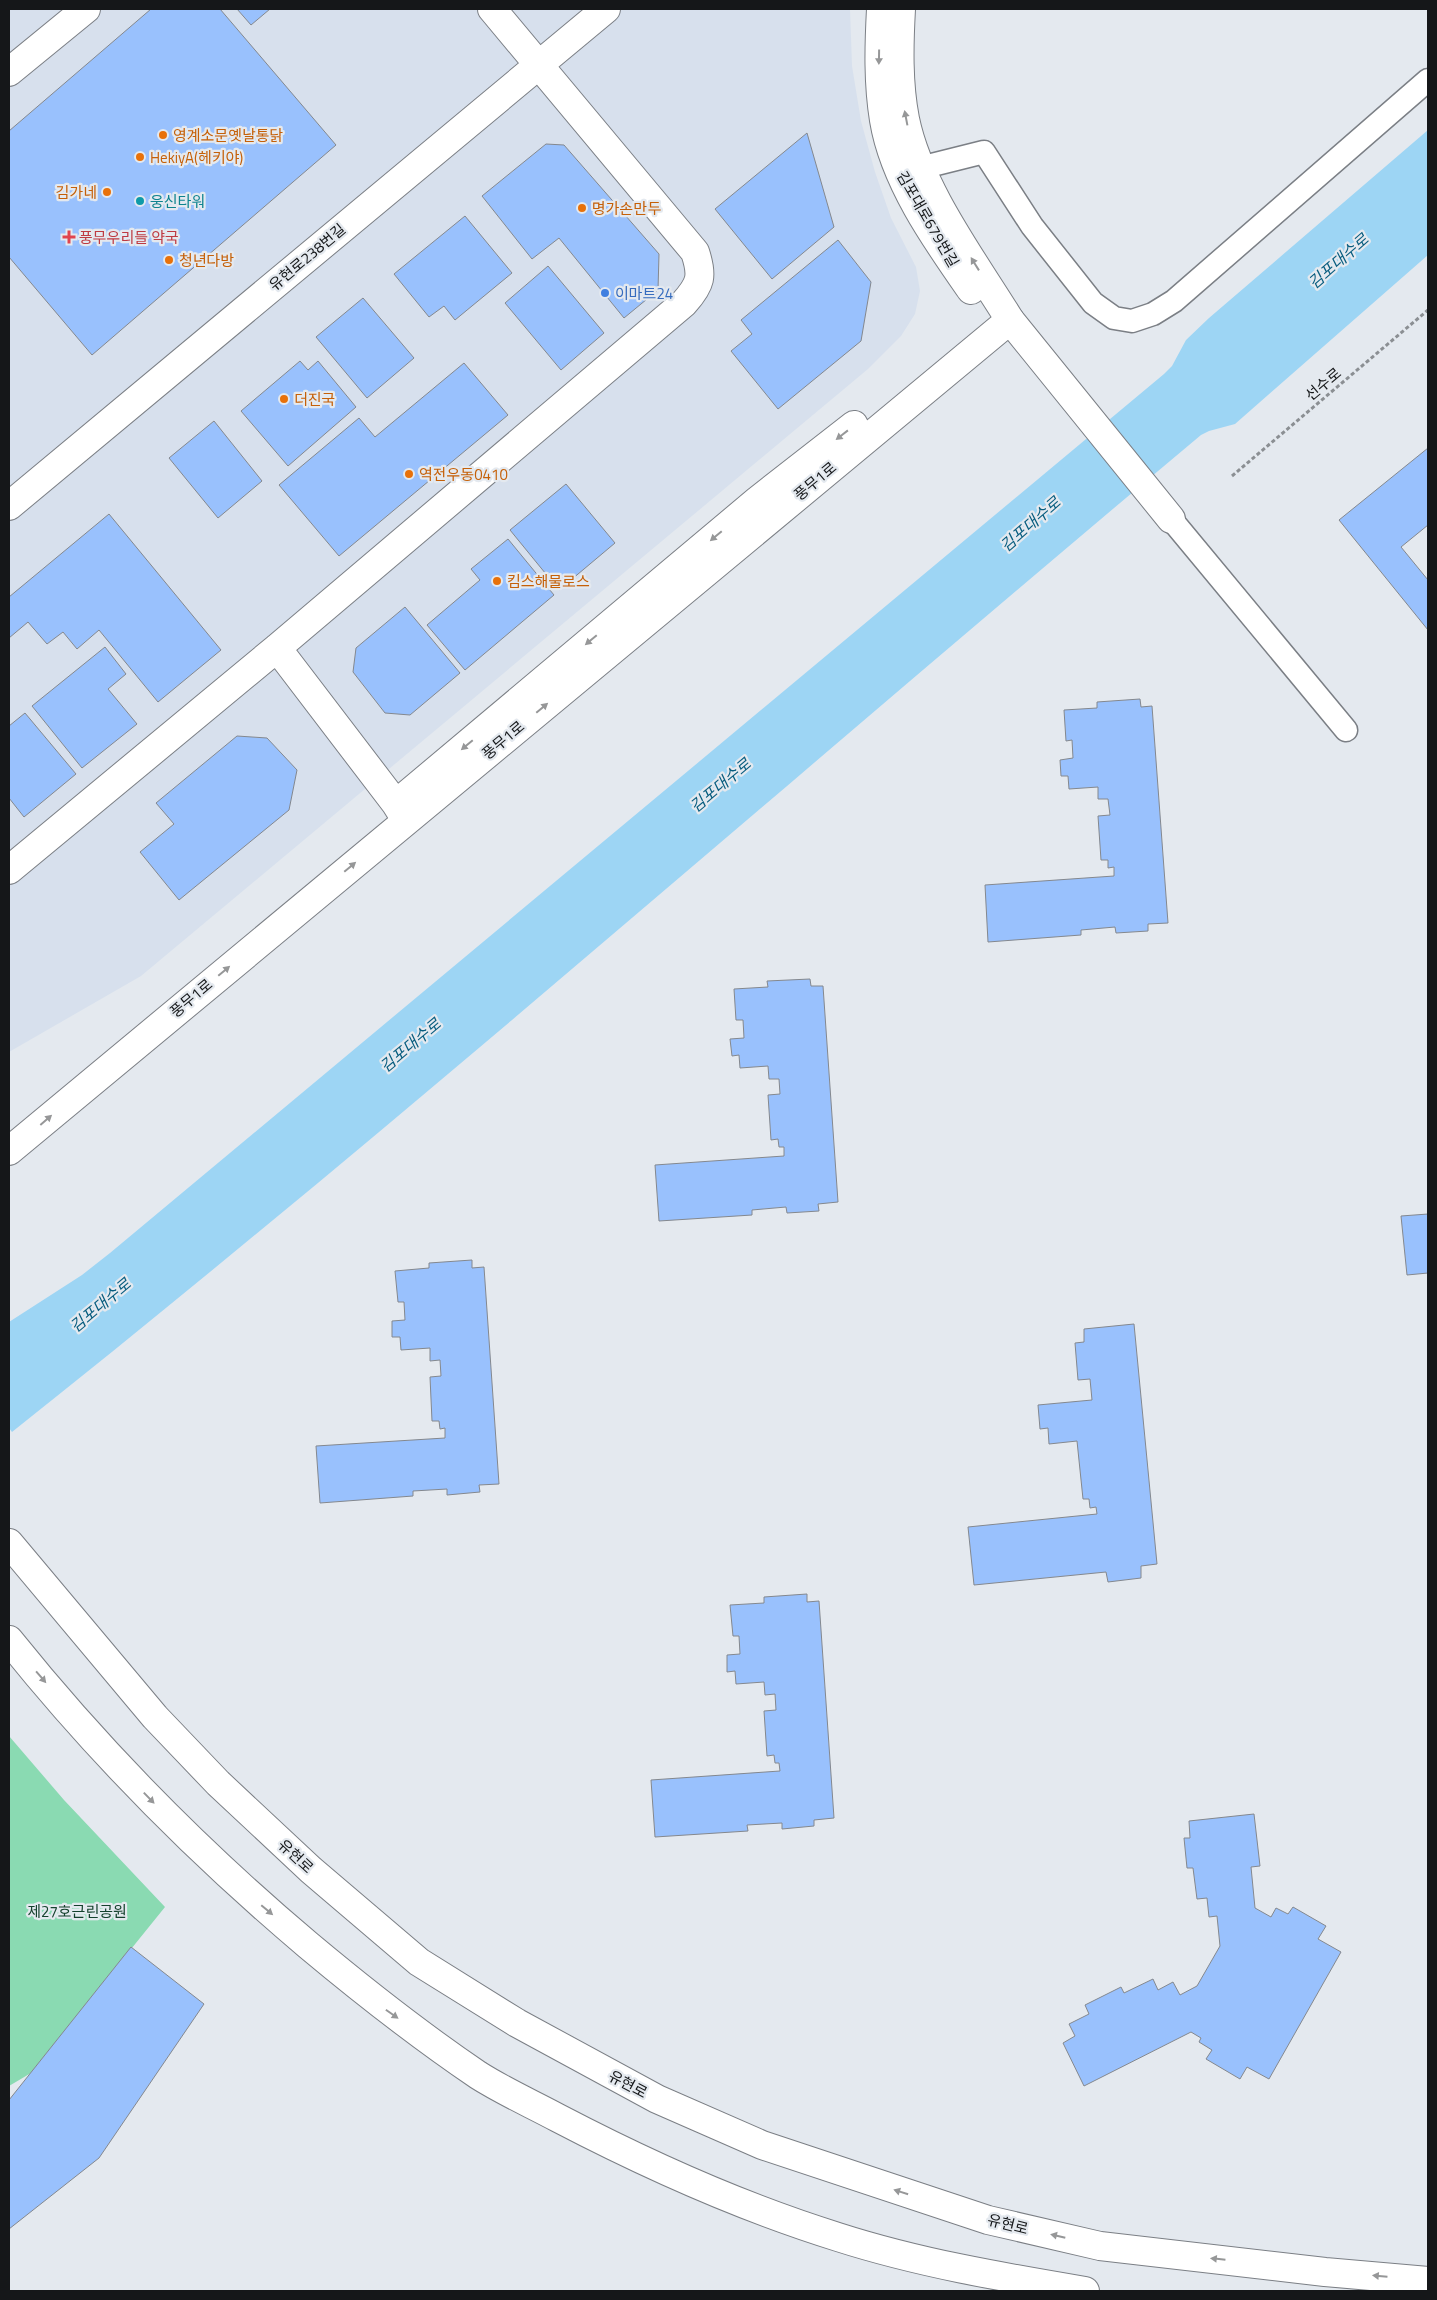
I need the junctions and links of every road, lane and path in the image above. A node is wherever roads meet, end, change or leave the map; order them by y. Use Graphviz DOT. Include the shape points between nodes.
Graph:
graph roads {
  1 [pos="86,9"];
  2 [pos="492,9"];
  3 [pos="606,9"];
  4 [pos="881,9"];
  5 [pos="901,9"];
  6 [pos="540,64"];
  7 [pos="9,72"];
  8 [pos="1428,80"];
  9 [pos="920,168"];
  10 [pos="1428,310"];
  11 [pos="1004,325"];
  12 [pos="1232,476"];
  13 [pos="9,506"];
  14 [pos="1171,519"];
  15 [pos="277,648"];
  16 [pos="1346,730"];
  17 [pos="401,812"];
  18 [pos="9,870"];
  19 [pos="9,1126"];
  20 [pos="9,1151"];
  21 [pos="9,1544"];
  22 [pos="9,1640"];
  23 [pos="1428,2281"];
  24 [pos="1085,2291"];
  1 -- 7 [label="street"];
  2 -- 6 [label="street"];
  3 -- 6 [label="street, 유현로238번길"];
  4 -- 11 [label="street, 김포대로679번길, one-way" via="879,63 884,121 900,175 940,245"];
  9 -- 5 [label="street, 김포대로679번길, one-way" via="905,119 899,60"];
  6 -- 13 [label="street, 유현로238번길"];
  6 -- 15 [label="street" via="694,252 700,270 697,288 684,303"];
  8 -- 9 [label="lane" via="1174,301 1153,314 1132,321 1114,318 1093,303 1032,226 984,152"];
  11 -- 9 [label="street, 김포대로679번길, one-way"];
  10 -- 12 [label="path, 선수로"];
  11 -- 14 [label="street" via="1056,377"];
  11 -- 17 [label="street, 풍무1로" via="930,366 758,500"];
  14 -- 16 [label="lane"];
  15 -- 17 [label="street"];
  15 -- 18 [label="street"];
  17 -- 19 [label="street, 풍무1로"];
  20 -- 17 [label="street, 풍무1로, one-way"];
  23 -- 21 [label="street, 유현로, one-way" via="1100,2246 988,2220 762,2145 625,2083 516,2023 419,1962 311,1870 218,1783 155,1717"];
  22 -- 24 [label="street, one-way" via="119,1767 178,1828 260,1904 376,2002 481,2076 615,2148 761,2211 840,2238 954,2269"];
}
